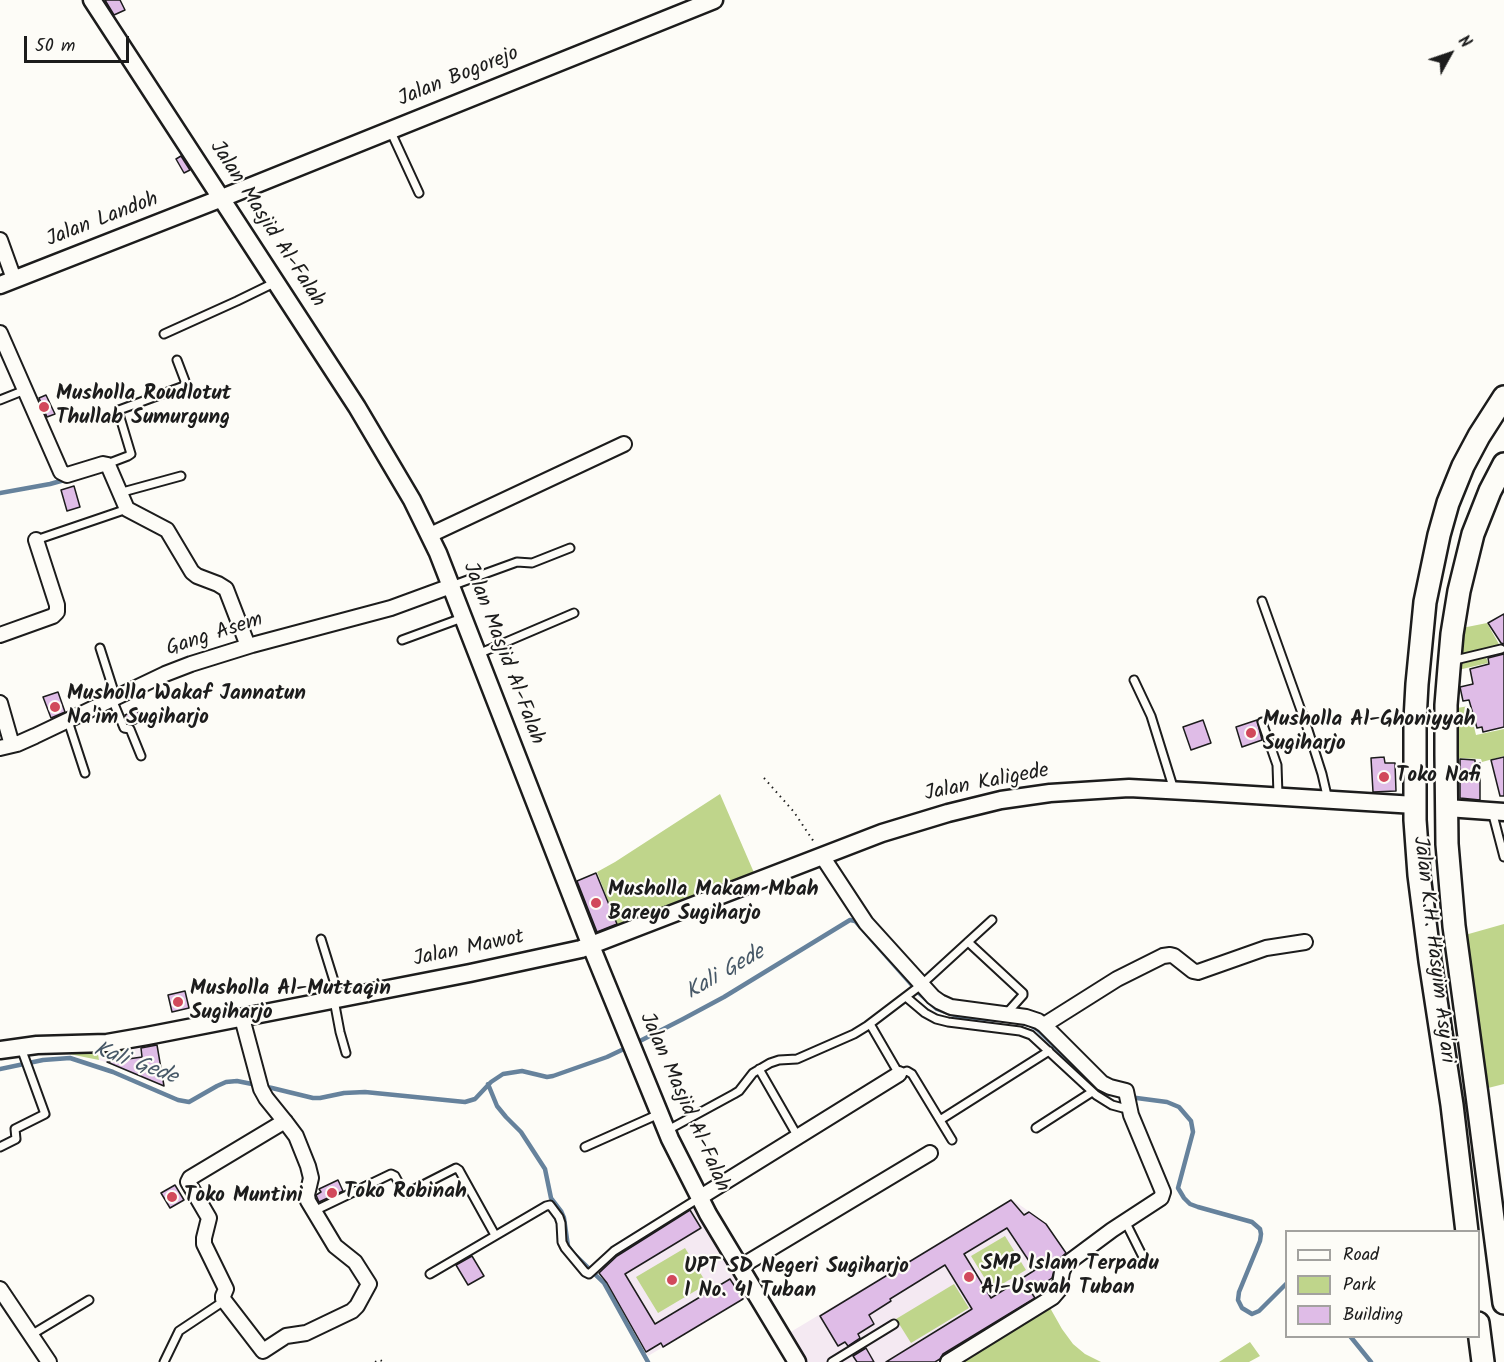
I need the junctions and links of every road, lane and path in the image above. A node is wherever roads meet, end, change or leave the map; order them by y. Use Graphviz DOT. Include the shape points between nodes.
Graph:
graph roads {
  1 [pos="92,0"];
  2 [pos="714,0"];
  3 [pos="390,130"];
  4 [pos="419,193"];
  5 [pos="222,198"];
  6 [pos="0,240"];
  7 [pos="7,282"];
  8 [pos="276,282"];
  9 [pos="0,333"];
  10 [pos="164,334"];
  11 [pos="177,360"];
  12 [pos="25,390"];
  13 [pos="1504,397"];
  14 [pos="0,400"];
  15 [pos="624,444"];
  16 [pos="107,464"];
  17 [pos="1504,464"];
  18 [pos="181,476"];
  19 [pos="119,493"];
  20 [pos="127,509"];
  21 [pos="430,535"];
  22 [pos="36,540"];
  23 [pos="570,548"];
  24 [pos="451,586"];
  25 [pos="1262,601"];
  26 [pos="574,614"];
  27 [pos="463,618"];
  28 [pos="0,635"];
  29 [pos="402,640"];
  30 [pos="248,646"];
  31 [pos="100,648"];
  32 [pos="1502,649"];
  33 [pos="478,654"];
  34 [pos="1449,662"];
  35 [pos="1134,680"];
  36 [pos="114,699"];
  37 [pos="0,703"];
  38 [pos="68,721"];
  39 [pos="1262,722"];
  40 [pos="6,746"];
  41 [pos="141,756"];
  42 [pos="85,773"];
  43 [pos="764,778"];
  44 [pos="1174,790"];
  45 [pos="1278,796"];
  46 [pos="1328,800"];
  47 [pos="1415,806"];
  48 [pos="1447,808"];
  49 [pos="1498,812"];
  50 [pos="822,856"];
  51 [pos="1504,857"];
  52 [pos="992,920"];
  53 [pos="321,939"];
  54 [pos="968,942"];
  55 [pos="1305,942"];
  56 [pos="591,946"];
  57 [pos="1458,963"];
  58 [pos="914,991"];
  59 [pos="337,999"];
  60 [pos="1006,1014"];
  61 [pos="242,1018"];
  62 [pos="870,1024"];
  63 [pos="1044,1025"];
  64 [pos="0,1050"];
  65 [pos="22,1051"];
  66 [pos="1049,1051"];
  67 [pos="346,1053"];
  68 [pos="759,1069"];
  69 [pos="899,1074"];
  70 [pos="1092,1092"];
  71 [pos="1128,1102"];
  72 [pos="659,1114"];
  73 [pos="940,1120"];
  74 [pos="285,1122"];
  75 [pos="1036,1128"];
  76 [pos="666,1131"];
  77 [pos="798,1137"];
  78 [pos="1456,1138"];
  79 [pos="952,1140"];
  80 [pos="0,1147"];
  81 [pos="585,1147"];
  82 [pos="930,1153"];
  83 [pos="699,1198"];
  84 [pos="314,1210"];
  85 [pos="1125,1221"];
  86 [pos="1467,1230"];
  87 [pos="495,1235"];
  88 [pos="1142,1254"];
  89 [pos="740,1267"];
  90 [pos="430,1274"];
  91 [pos="0,1289"];
  92 [pos="89,1300"];
  93 [pos="224,1301"];
  94 [pos="1504,1303"];
  95 [pos="894,1324"];
  96 [pos="1480,1333"];
  97 [pos="31,1335"];
  98 [pos="267,1357"];
  99 [pos="50,1362"];
  100 [pos="164,1362"];
  101 [pos="375,1362"];
  102 [pos="384,1362"];
  103 [pos="797,1362"];
  104 [pos="832,1362"];
  105 [pos="948,1362"];
  106 [pos="1483,1362"];
  1 -- 5 [label="street, Jalan Masjid Al-Falah"];
  2 -- 3 [label="street, Jalan Bogorejo"];
  3 -- 4 [label="lane"];
  3 -- 5 [label="street, Jalan Bogorejo"];
  5 -- 7 [label="street, Jalan Landoh"];
  5 -- 8 [label="street, Jalan Masjid Al-Falah"];
  6 -- 7 [label="street"];
  8 -- 10 [label="lane"];
  8 -- 21 [label="street, Jalan Masjid Al-Falah" via="367,424"];
  9 -- 12 [label="street"];
  11 -- 16 [label="lane" via="185,384 119,410 131,454"];
  12 -- 14 [label="lane"];
  12 -- 16 [label="street" via="62,473 68,475"];
  13 -- 47 [label="highway, Jalan K.H. Hasyim Asy'ari" via="1457,478 1432,563 1417,684"];
  15 -- 21 [label="street"];
  16 -- 19 [label="street"];
  17 -- 34 [label="highway, Jalan K.H. Hasyim Asy'ari" via="1466,557"];
  18 -- 19 [label="lane"];
  19 -- 20 [label="street"];
  20 -- 22 [label="lane"];
  20 -- 30 [label="street" via="166,529 192,572 226,589"];
  21 -- 24 [label="street, Jalan Masjid Al-Falah"];
  22 -- 28 [label="street" via="57,612"];
  23 -- 24 [label="lane"];
  24 -- 27 [label="street, Jalan Masjid Al-Falah"];
  24 -- 30 [label="street, Gang Asem" via="391,608"];
  25 -- 46 [label="lane" via="1311,738"];
  26 -- 33 [label="lane"];
  27 -- 29 [label="lane"];
  27 -- 33 [label="street, Jalan Masjid Al-Falah"];
  30 -- 36 [label="street, Gang Asem" via="191,663"];
  31 -- 36 [label="lane"];
  32 -- 34 [label="lane"];
  33 -- 56 [label="street, Jalan Masjid Al-Falah"];
  34 -- 48 [label="highway, Jalan K.H. Hasyim Asy'ari"];
  35 -- 44 [label="lane" via="1151,716"];
  36 -- 38 [label="street, Gang Asem"];
  36 -- 41 [label="lane" via="124,728 130,729"];
  37 -- 40 [label="street"];
  38 -- 40 [label="street, Gang Asem"];
  38 -- 42 [label="lane"];
  39 -- 45 [label="lane" via="1277,765"];
  43 -- 50 [label="path" via="794,812"];
  44 -- 45 [label="street, Jalan Kaligede"];
  44 -- 50 [label="street, Jalan Kaligede" via="1083,790 1002,800 905,825"];
  45 -- 46 [label="street, Jalan Kaligede"];
  46 -- 47 [label="street, Jalan Kaligede"];
  47 -- 78 [label="highway, Jalan K.H. Hasyim Asy'ari" via="1424,916"];
  48 -- 49 [label="street"];
  48 -- 57 [label="highway, Jalan K.H. Hasyim Asy'ari"];
  49 -- 51 [label="lane"];
  50 -- 56 [label="street, Jalan Kaligede"];
  50 -- 58 [label="street"];
  52 -- 54 [label="lane"];
  53 -- 59 [label="lane"];
  54 -- 58 [label="lane"];
  54 -- 60 [label="lane" via="1023,993"];
  55 -- 63 [label="street" via="1259,950 1198,972 1174,956 1164,956 1117,979"];
  56 -- 59 [label="street, Jalan Mawot"];
  56 -- 72 [label="street, Jalan Masjid Al-Falah"];
  57 -- 78 [label="highway" via="1450,989 1471,1148 1462,1149"];
  57 -- 94 [label="highway, Jalan K.H. Hasyim Asy'ari"];
  58 -- 60 [label="street" via="951,1007"];
  58 -- 62 [label="lane"];
  58 -- 66 [label="lane" via="925,1012 936,1019 1024,1032"];
  59 -- 61 [label="street, Jalan Mawot"];
  59 -- 67 [label="lane"];
  60 -- 63 [label="street" via="1031,1018"];
  61 -- 65 [label="street, Jalan Mawot" via="107,1043"];
  61 -- 74 [label="street" via="259,1084"];
  62 -- 68 [label="lane" via="797,1059 773,1062"];
  62 -- 69 [label="lane"];
  63 -- 71 [label="street" via="1102,1083 1124,1090"];
  64 -- 65 [label="street, Jalan Mawot"];
  65 -- 80 [label="lane" via="45,1114 15,1130 16,1139"];
  66 -- 70 [label="lane"];
  66 -- 73 [label="lane"];
  68 -- 76 [label="lane" via="739,1091"];
  68 -- 77 [label="lane"];
  69 -- 73 [label="lane" via="912,1074"];
  69 -- 77 [label="street"];
  70 -- 71 [label="lane" via="1120,1108"];
  70 -- 75 [label="lane"];
  71 -- 85 [label="street" via="1163,1195"];
  72 -- 76 [label="street, Jalan Masjid Al-Falah"];
  72 -- 81 [label="lane"];
  73 -- 79 [label="lane"];
  74 -- 84 [label="street" via="296,1136 308,1166 311,1178 307,1197"];
  74 -- 93 [label="street" via="189,1179 208,1216 204,1244 226,1289"];
  76 -- 83 [label="street, Jalan Masjid Al-Falah"];
  77 -- 83 [label="street"];
  78 -- 86 [label="highway, Jalan K.H. Hasyim Asy'ari"];
  82 -- 89 [label="street"];
  83 -- 87 [label="lane" via="618,1248 588,1274 565,1248 560,1219 550,1205"];
  83 -- 89 [label="street, Jalan Masjid Al-Falah"];
  84 -- 87 [label="lane" via="391,1173 407,1193 456,1168"];
  84 -- 98 [label="street" via="335,1246 356,1263 369,1284 352,1311 306,1333 285,1336"];
  85 -- 88 [label="lane"];
  85 -- 105 [label="street" via="1065,1265 1059,1290 1053,1297"];
  87 -- 90 [label="lane"];
  89 -- 103 [label="street, Jalan Masjid Al-Falah"];
  91 -- 97 [label="street"];
  92 -- 97 [label="lane"];
  93 -- 98 [label="street"];
  93 -- 100 [label="lane" via="179,1331"];
  95 -- 104 [label="lane"];
  96 -- 106 [label="highway"];
  97 -- 99 [label="street"];
  101 -- 102 [label="path"];
}
